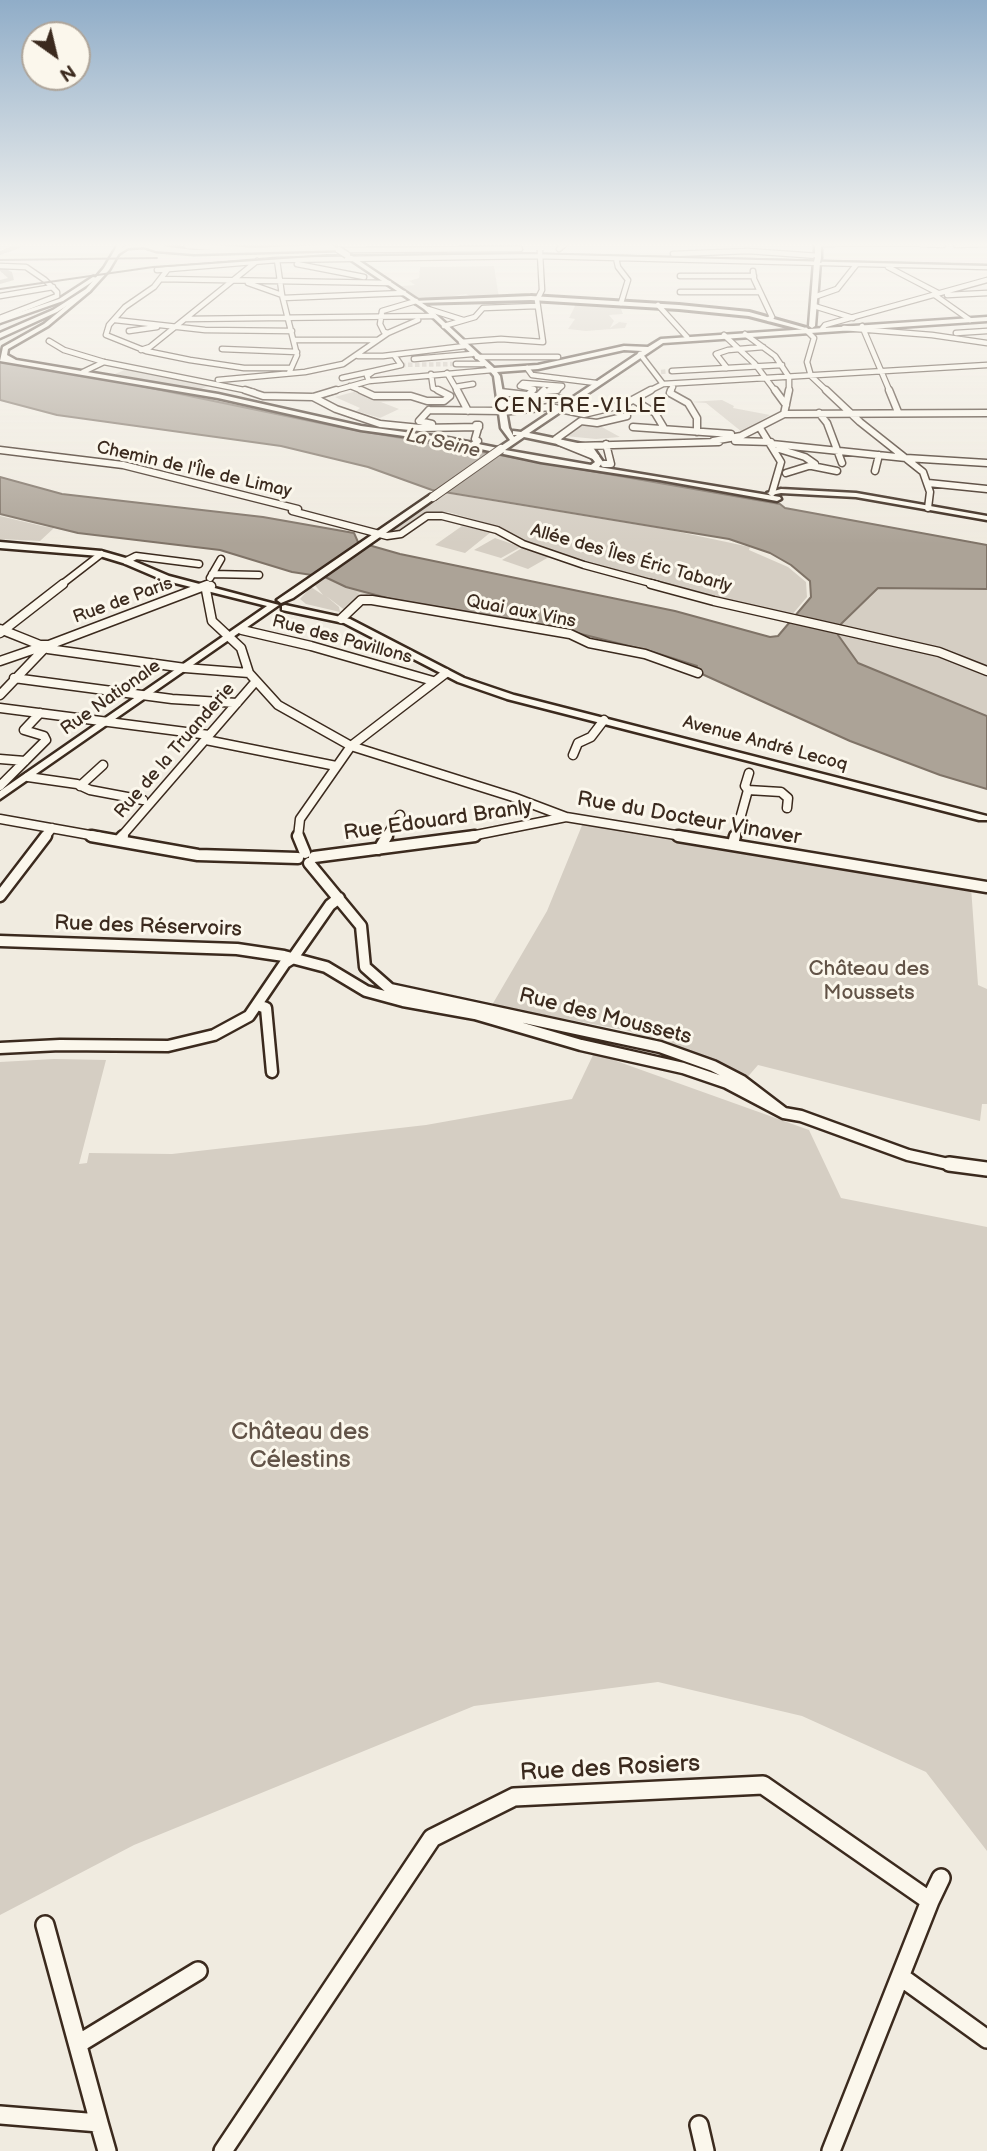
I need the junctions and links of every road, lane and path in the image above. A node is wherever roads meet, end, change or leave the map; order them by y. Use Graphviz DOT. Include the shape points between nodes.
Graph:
graph roads {
  1 [pos="13,343"];
  2 [pos="52,343"];
  3 [pos="127,343"];
  4 [pos="155,343"];
  5 [pos="295,343"];
  6 [pos="375,343"];
  7 [pos="503,343"];
  8 [pos="544,343"];
  9 [pos="657,343"];
  10 [pos="732,343"];
  11 [pos="758,343"];
  12 [pos="812,343"];
  13 [pos="872,343"];
  14 [pos="463,345"];
  15 [pos="869,346"];
  16 [pos="763,347"];
  17 [pos="141,349"];
  18 [pos="222,349"];
  19 [pos="738,349"];
  20 [pos="297,352"];
  21 [pos="642,352"];
  22 [pos="394,355"];
  23 [pos="475,355"];
  24 [pos="358,356"];
  25 [pos="531,356"];
  26 [pos="126,357"];
  27 [pos="558,357"];
  28 [pos="383,358"];
  29 [pos="0,359"];
  30 [pos="566,361"];
  31 [pos="21,363"];
  32 [pos="105,363"];
  33 [pos="399,363"];
  34 [pos="456,364"];
  35 [pos="485,364"];
  36 [pos="782,365"];
  37 [pos="987,365"];
  38 [pos="756,366"];
  39 [pos="393,367"];
  40 [pos="538,367"];
  41 [pos="527,368"];
  42 [pos="727,368"];
  43 [pos="321,369"];
  44 [pos="492,370"];
  45 [pos="290,371"];
  46 [pos="374,371"];
  47 [pos="672,371"];
  48 [pos="83,372"];
  49 [pos="661,372"];
  50 [pos="880,372"];
  51 [pos="447,373"];
  52 [pos="654,373"];
  53 [pos="431,374"];
  54 [pos="811,376"];
  55 [pos="789,377"];
  56 [pos="342,378"];
  57 [pos="764,379"];
  58 [pos="369,381"];
  59 [pos="209,383"];
  60 [pos="596,383"];
  61 [pos="350,384"];
  62 [pos="473,384"];
  63 [pos="663,384"];
  64 [pos="671,384"];
  65 [pos="455,387"];
  66 [pos="545,390"];
  67 [pos="500,392"];
  68 [pos="531,392"];
  69 [pos="540,395"];
  70 [pos="263,396"];
  71 [pos="286,397"];
  72 [pos="313,397"];
  73 [pos="562,399"];
  74 [pos="571,400"];
  75 [pos="634,400"];
  76 [pos="427,401"];
  77 [pos="249,403"];
  78 [pos="786,405"];
  79 [pos="330,407"];
  80 [pos="550,407"];
  81 [pos="613,407"];
  82 [pos="559,408"];
  83 [pos="429,410"];
  84 [pos="468,411"];
  85 [pos="502,412"];
  86 [pos="849,412"];
  87 [pos="898,412"];
  88 [pos="987,412"];
  89 [pos="819,413"];
  90 [pos="766,414"];
  91 [pos="781,415"];
  92 [pos="627,416"];
  93 [pos="479,427"];
  94 [pos="633,427"];
  95 [pos="664,428"];
  96 [pos="449,429"];
  97 [pos="756,431"];
  98 [pos="697,432"];
  99 [pos="541,438"];
  100 [pos="512,440"];
  101 [pos="736,440"];
  102 [pos="557,441"];
  103 [pos="474,442"];
  104 [pos="648,442"];
  105 [pos="606,444"];
  106 [pos="588,445"];
  107 [pos="773,445"];
  108 [pos="578,446"];
  109 [pos="0,450"];
  110 [pos="837,450"];
  111 [pos="879,455"];
  112 [pos="596,457"];
  113 [pos="906,458"];
  114 [pos="842,463"];
  115 [pos="987,463"];
  116 [pos="603,466"];
  117 [pos="812,466"];
  118 [pos="837,471"];
  119 [pos="875,471"];
  120 [pos="786,472"];
  121 [pos="659,478"];
  122 [pos="928,483"];
  123 [pos="987,489"];
  124 [pos="774,492"];
  125 [pos="788,494"];
  126 [pos="928,508"];
  127 [pos="295,510"];
  128 [pos="282,516"];
  129 [pos="987,518"];
  130 [pos="379,534"];
  131 [pos="0,545"];
  132 [pos="101,554"];
  133 [pos="221,559"];
  134 [pos="126,561"];
  135 [pos="199,564"];
  136 [pos="212,574"];
  137 [pos="259,575"];
  138 [pos="206,587"];
  139 [pos="283,604"];
  140 [pos="344,618"];
  141 [pos="242,630"];
  142 [pos="1,631"];
  143 [pos="231,637"];
  144 [pos="44,647"];
  145 [pos="0,661"];
  146 [pos="185,668"];
  147 [pos="987,671"];
  148 [pos="249,673"];
  149 [pos="446,673"];
  150 [pos="698,673"];
  151 [pos="15,678"];
  152 [pos="256,681"];
  153 [pos="433,681"];
  154 [pos="0,695"];
  155 [pos="146,695"];
  156 [pos="237,703"];
  157 [pos="0,708"];
  158 [pos="40,713"];
  159 [pos="604,720"];
  160 [pos="108,722"];
  161 [pos="208,737"];
  162 [pos="351,746"];
  163 [pos="573,755"];
  164 [pos="0,759"];
  165 [pos="25,761"];
  166 [pos="103,765"];
  167 [pos="336,766"];
  168 [pos="749,773"];
  169 [pos="27,777"];
  170 [pos="0,786"];
  171 [pos="80,786"];
  172 [pos="748,790"];
  173 [pos="0,796"];
  174 [pos="148,800"];
  175 [pos="787,808"];
  176 [pos="400,815"];
  177 [pos="566,817"];
  178 [pos="0,819"];
  179 [pos="985,819"];
  180 [pos="52,828"];
  181 [pos="118,841"];
  182 [pos="733,844"];
  183 [pos="379,849"];
  184 [pos="306,858"];
  185 [pos="987,887"];
  186 [pos="0,896"];
  187 [pos="339,898"];
  188 [pos="0,941"];
  189 [pos="293,958"];
  190 [pos="258,1005"];
  191 [pos="0,1048"];
  192 [pos="272,1072"];
  193 [pos="784,1114"];
  194 [pos="987,1169"];
  195 [pos="941,1878"];
  196 [pos="930,1902"];
  197 [pos="45,1926"];
  198 [pos="198,1971"];
  199 [pos="901,1977"];
  200 [pos="987,2039"];
  201 [pos="78,2044"];
  202 [pos="0,2115"];
  203 [pos="99,2123"];
  204 [pos="699,2125"];
  205 [pos="107,2151"];
  206 [pos="223,2151"];
  207 [pos="705,2151"];
  208 [pos="831,2151"];
  1 -- 31 [label="main road" via="3,352 6,358"];
  2 -- 32 [label="street"];
  3 -- 17 [label="street"];
  4 -- 17 [label="street"];
  5 -- 20 [label="street"];
  6 -- 24 [label="street"];
  7 -- 14 [label="street"];
  8 -- 27 [label="street"];
  9 -- 21 [label="main road"];
  10 -- 19 [label="street"];
  11 -- 16 [label="street"];
  12 -- 54 [label="street" via="807,362"];
  13 -- 15 [label="street"];
  14 -- 22 [label="street"];
  14 -- 23 [label="main road"];
  15 -- 50 [label="street"];
  16 -- 19 [label="street"];
  16 -- 36 [label="street"];
  17 -- 45 [label="street" via="231,366"];
  18 -- 20 [label="street"];
  19 -- 38 [label="street"];
  19 -- 42 [label="street" via="715,356"];
  20 -- 45 [label="street"];
  21 -- 30 [label="main road" via="624,348"];
  21 -- 52 [label="street"];
  21 -- 60 [label="main road"];
  22 -- 24 [label="street"];
  22 -- 33 [label="street"];
  23 -- 25 [label="street"];
  23 -- 33 [label="street"];
  23 -- 35 [label="main road"];
  24 -- 43 [label="street"];
  25 -- 27 [label="street"];
  25 -- 40 [label="street"];
  26 -- 32 [label="street"];
  27 -- 30 [label="street"];
  28 -- 39 [label="street"];
  29 -- 31 [label="main road"];
  30 -- 40 [label="main road"];
  31 -- 48 [label="main road"];
  32 -- 48 [label="street"];
  32 -- 59 [label="street"];
  33 -- 39 [label="street"];
  34 -- 35 [label="street"];
  35 -- 44 [label="main road"];
  36 -- 38 [label="street"];
  36 -- 55 [label="street"];
  37 -- 50 [label="street"];
  38 -- 42 [label="street"];
  38 -- 57 [label="street"];
  39 -- 46 [label="street"];
  40 -- 41 [label="main road"];
  41 -- 44 [label="main road"];
  41 -- 60 [label="street" via="531,374"];
  42 -- 47 [label="street"];
  43 -- 45 [label="street"];
  43 -- 56 [label="street"];
  44 -- 51 [label="street"];
  44 -- 67 [label="main road"];
  45 -- 59 [label="street"];
  46 -- 56 [label="street"];
  46 -- 58 [label="street" via="367,376"];
  48 -- 77 [label="main road"];
  49 -- 52 [label="street"];
  50 -- 54 [label="street"];
  50 -- 87 [label="street"];
  51 -- 53 [label="street"];
  51 -- 65 [label="street"];
  52 -- 63 [label="street"];
  53 -- 58 [label="street"];
  53 -- 76 [label="street" via="433,388 450,396 444,401"];
  54 -- 55 [label="street"];
  54 -- 86 [label="street"];
  55 -- 57 [label="street"];
  55 -- 78 [label="street"];
  56 -- 61 [label="street" via="338,379"];
  57 -- 64 [label="street"];
  57 -- 78 [label="street"];
  58 -- 61 [label="street"];
  59 -- 70 [label="street"];
  60 -- 74 [label="main road"];
  61 -- 72 [label="street"];
  61 -- 76 [label="street" via="374,397 411,396"];
  62 -- 65 [label="street"];
  63 -- 64 [label="street"];
  63 -- 75 [label="street"];
  64 -- 98 [label="street" via="670,393 694,412"];
  65 -- 84 [label="street"];
  66 -- 68 [label="street"];
  66 -- 68 [label="street" via="562,386 530,382 520,386"];
  66 -- 69 [label="street"];
  67 -- 68 [label="street"];
  67 -- 85 [label="main road"];
  68 -- 69 [label="street"];
  69 -- 73 [label="street"];
  70 -- 71 [label="street"];
  70 -- 77 [label="street"];
  71 -- 72 [label="street"];
  71 -- 79 [label="street"];
  72 -- 79 [label="street"];
  73 -- 74 [label="street"];
  73 -- 80 [label="street"];
  74 -- 82 [label="main road"];
  75 -- 81 [label="street"];
  75 -- 95 [label="street" via="655,413"];
  76 -- 83 [label="street"];
  77 -- 103 [label="main road" via="361,428"];
  78 -- 91 [label="street"];
  79 -- 96 [label="street" via="385,425"];
  80 -- 82 [label="street"];
  80 -- 85 [label="street"];
  81 -- 82 [label="street" via="584,414"];
  81 -- 92 [label="street"];
  82 -- 100 [label="main road, Rue Nationale"];
  83 -- 84 [label="street"];
  83 -- 93 [label="street" via="419,421"];
  84 -- 85 [label="street"];
  85 -- 100 [label="main road"];
  86 -- 87 [label="street"];
  86 -- 89 [label="street"];
  86 -- 113 [label="street"];
  87 -- 88 [label="street"];
  89 -- 91 [label="street"];
  89 -- 110 [label="street"];
  90 -- 91 [label="street"];
  91 -- 97 [label="street"];
  92 -- 94 [label="street"];
  92 -- 102 [label="street" via="597,423 581,421"];
  93 -- 96 [label="street"];
  93 -- 103 [label="street"];
  94 -- 95 [label="street"];
  94 -- 104 [label="street"];
  95 -- 98 [label="street"];
  96 -- 103 [label="street" via="450,434"];
  97 -- 98 [label="street"];
  97 -- 101 [label="street"];
  97 -- 101 [label="street"];
  97 -- 107 [label="street"];
  99 -- 100 [label="main road"];
  99 -- 100 [label="main road"];
  99 -- 102 [label="main road"];
  100 -- 102 [label="main road"];
  100 -- 130 [label="main road, Rue Nationale, bridge"];
  101 -- 104 [label="street"];
  101 -- 107 [label="street"];
  102 -- 106 [label="main road"];
  102 -- 108 [label="main road"];
  102 -- 112 [label="street"];
  103 -- 116 [label="main road" via="553,462"];
  104 -- 105 [label="street"];
  105 -- 106 [label="street"];
  105 -- 116 [label="street"];
  106 -- 108 [label="street"];
  106 -- 116 [label="main road"];
  107 -- 110 [label="street"];
  107 -- 117 [label="street" via="810,459 815,463"];
  107 -- 124 [label="street" via="781,462"];
  108 -- 112 [label="main road" via="590,449"];
  109 -- 127 [label="street, Chemin de l'Île de Limay" via="123,465"];
  110 -- 111 [label="street"];
  110 -- 114 [label="street"];
  111 -- 113 [label="street"];
  111 -- 119 [label="street"];
  112 -- 116 [label="main road"];
  113 -- 115 [label="street"];
  113 -- 122 [label="street" via="923,472"];
  116 -- 121 [label="main road"];
  116 -- 121 [label="main road"];
  117 -- 118 [label="street"];
  117 -- 120 [label="street"];
  121 -- 124 [label="main road" via="754,495"];
  122 -- 123 [label="street"];
  122 -- 126 [label="street"];
  124 -- 125 [label="main road"];
  124 -- 125 [label="street"];
  125 -- 126 [label="main road" via="856,495"];
  126 -- 129 [label="main road"];
  127 -- 128 [label="street"];
  127 -- 130 [label="street, Chemin de l'Île de Limay" via="296,514"];
  130 -- 139 [label="main road, Rue Nationale"];
  130 -- 147 [label="street, Allée des Îles Éric Tabarly" via="398,535 421,518 444,516 497,530 584,565 939,652"];
  131 -- 132 [label="main road, Avenue André Lecoq"];
  132 -- 134 [label="main road, Avenue André Lecoq"];
  132 -- 142 [label="street"];
  133 -- 136 [label="street"];
  134 -- 135 [label="street" via="136,556"];
  134 -- 138 [label="main road, Avenue André Lecoq" via="166,578"];
  136 -- 137 [label="street"];
  136 -- 138 [label="street"];
  138 -- 139 [label="main road, Avenue André Lecoq"];
  138 -- 143 [label="street, Rue du Docteur Vinaver" via="212,621"];
  138 -- 144 [label="street, Rue de Paris"];
  139 -- 140 [label="main road, Avenue André Lecoq"];
  139 -- 141 [label="main road, Rue Nationale"];
  140 -- 149 [label="main road, Avenue André Lecoq"];
  140 -- 150 [label="street, Quai aux Vins" via="361,600 380,601 570,634"];
  141 -- 143 [label="main road, Rue Nationale"];
  141 -- 153 [label="street, Rue des Pavillons"];
  142 -- 144 [label="street"];
  143 -- 146 [label="main road, Rue Nationale"];
  143 -- 148 [label="street, Rue du Docteur Vinaver" via="241,648"];
  144 -- 145 [label="street, Rue de Paris"];
  144 -- 146 [label="street"];
  144 -- 151 [label="street"];
  146 -- 148 [label="street"];
  146 -- 155 [label="main road, Rue Nationale"];
  148 -- 152 [label="street, Rue du Docteur Vinaver"];
  149 -- 153 [label="street"];
  149 -- 159 [label="main road, Avenue André Lecoq"];
  151 -- 154 [label="street"];
  151 -- 155 [label="street"];
  152 -- 156 [label="street, Rue de la Truanderie"];
  152 -- 162 [label="street, Rue du Docteur Vinaver" via="278,705"];
  153 -- 162 [label="street"];
  155 -- 156 [label="street"];
  155 -- 160 [label="main road, Rue Nationale"];
  156 -- 161 [label="street, Rue de la Truanderie"];
  157 -- 158 [label="street"];
  158 -- 160 [label="street"];
  158 -- 165 [label="street" via="24,730 46,740"];
  159 -- 163 [label="street" via="591,737 578,743"];
  159 -- 179 [label="main road, Avenue André Lecoq"];
  160 -- 161 [label="street"];
  160 -- 169 [label="main road, Rue Nationale"];
  161 -- 167 [label="street"];
  161 -- 174 [label="street, Rue de la Truanderie"];
  162 -- 167 [label="street"];
  162 -- 177 [label="street, Rue du Docteur Vinaver"];
  164 -- 165 [label="street"];
  165 -- 170 [label="street"];
  166 -- 171 [label="street"];
  167 -- 184 [label="street" via="300,820 298,838"];
  168 -- 172 [label="street"];
  169 -- 171 [label="street"];
  169 -- 173 [label="main road, Rue Nationale"];
  171 -- 174 [label="street"];
  172 -- 175 [label="street" via="781,792 788,798"];
  172 -- 182 [label="street"];
  174 -- 181 [label="street, Rue de la Truanderie"];
  176 -- 183 [label="street"];
  177 -- 182 [label="street, Rue du Docteur Vinaver"];
  177 -- 183 [label="street, Rue Edouard Branly" via="453,840"];
  178 -- 180 [label="street, Rue Edouard Branly"];
  180 -- 181 [label="street, Rue Edouard Branly"];
  180 -- 186 [label="street"];
  181 -- 184 [label="street, Rue Edouard Branly" via="198,855"];
  182 -- 185 [label="street, Rue du Docteur Vinaver"];
  183 -- 184 [label="street, Rue Edouard Branly"];
  184 -- 187 [label="street, Rue des Moussets"];
  187 -- 189 [label="street"];
  187 -- 193 [label="street, Rue des Moussets" via="361,926 365,967 390,989 660,1047 713,1066"];
  188 -- 189 [label="street, Rue des Réservoirs" via="237,949"];
  189 -- 190 [label="street"];
  189 -- 193 [label="street, Rue des Réservoirs" via="326,967 378,994 684,1068 727,1083"];
  190 -- 191 [label="street" via="222,1032 168,1046"];
  190 -- 192 [label="street" via="267,1008"];
  193 -- 194 [label="street, Rue des Moussets" via="908,1155"];
  195 -- 196 [label="street"];
  196 -- 199 [label="street"];
  196 -- 206 [label="street, Rue des Rosiers" via="763,1785 513,1797 432,1838"];
  197 -- 201 [label="street"];
  198 -- 201 [label="street"];
  199 -- 200 [label="street"];
  199 -- 208 [label="street"];
  201 -- 203 [label="street"];
  202 -- 203 [label="street"];
  203 -- 205 [label="street"];
  204 -- 207 [label="street"];
}
